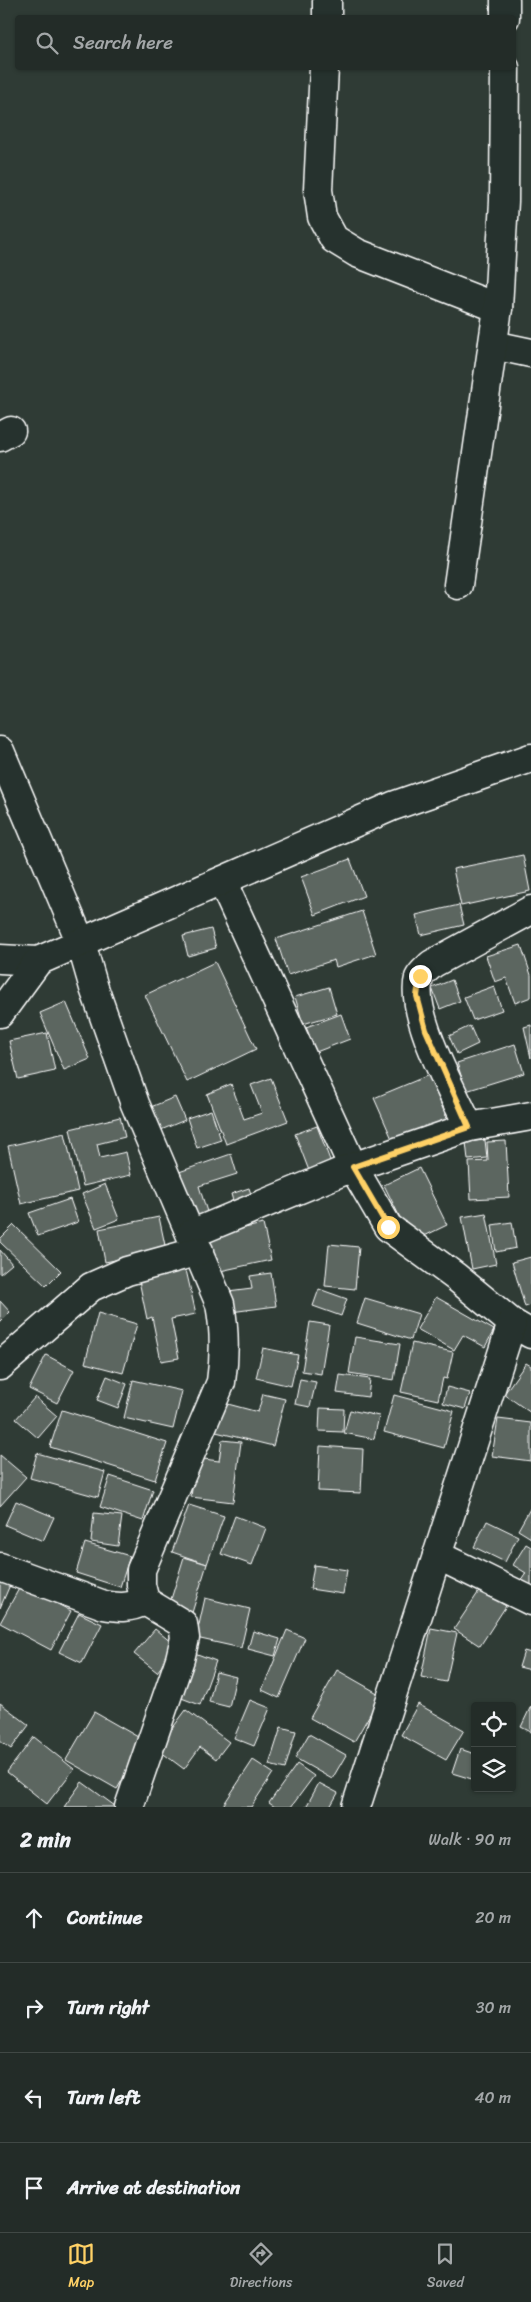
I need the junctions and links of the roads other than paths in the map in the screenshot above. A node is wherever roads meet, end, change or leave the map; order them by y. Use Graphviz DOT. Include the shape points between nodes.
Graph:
graph roads {
  1 [pos="327,0"];
  2 [pos="505,0"];
  3 [pos="327,15"];
  4 [pos="505,15"];
  5 [pos="324,70"];
  6 [pos="505,70"];
  7 [pos="498,308"];
  8 [pos="492,345"];
  9 [pos="531,353"];
  10 [pos="458,585"];
  11 [pos="0,751"];
  12 [pos="531,758"];
  13 [pos="222,881"];
  14 [pos="531,910"];
  15 [pos="81,943"];
  16 [pos="0,959"];
  17 [pos="38,961"];
  18 [pos="0,1013"];
  19 [pos="531,1116"];
  20 [pos="469,1127"];
  21 [pos="353,1167"];
  22 [pos="195,1243"];
  23 [pos="522,1328"];
  24 [pos="0,1366"];
  25 [pos="437,1555"];
  26 [pos="0,1567"];
  27 [pos="145,1601"];
  28 [pos="531,1601"];
  29 [pos="129,1807"];
  30 [pos="356,1807"];
  1 -- 3 [label="street"];
  2 -- 4 [label="street"];
  5 -- 7 [label="street" via="318,190 322,217 334,239 357,253"];
  6 -- 7 [label="street" via="504,201"];
  7 -- 8 [label="street"];
  8 -- 9 [label="street"];
  8 -- 10 [label="street"];
  11 -- 15 [label="street"];
  12 -- 13 [label="street" via="393,806"];
  13 -- 15 [label="street"];
  13 -- 21 [label="street"];
  14 -- 20 [label="street" via="432,964 420,976 417,996 426,1030"];
  15 -- 17 [label="street"];
  15 -- 22 [label="street" via="135,1104"];
  16 -- 17 [label="street"];
  17 -- 18 [label="street"];
  19 -- 20 [label="street"];
  20 -- 21 [label="street"];
  21 -- 22 [label="street"];
  21 -- 23 [label="street" via="388,1227"];
  22 -- 24 [label="street" via="91,1287"];
  22 -- 27 [label="street" via="224,1322 221,1382 141,1570"];
  23 -- 25 [label="street"];
  25 -- 28 [label="street"];
  25 -- 30 [label="street"];
  26 -- 27 [label="street" via="104,1605 134,1607"];
  27 -- 29 [label="street" via="183,1624 185,1638"];
}
